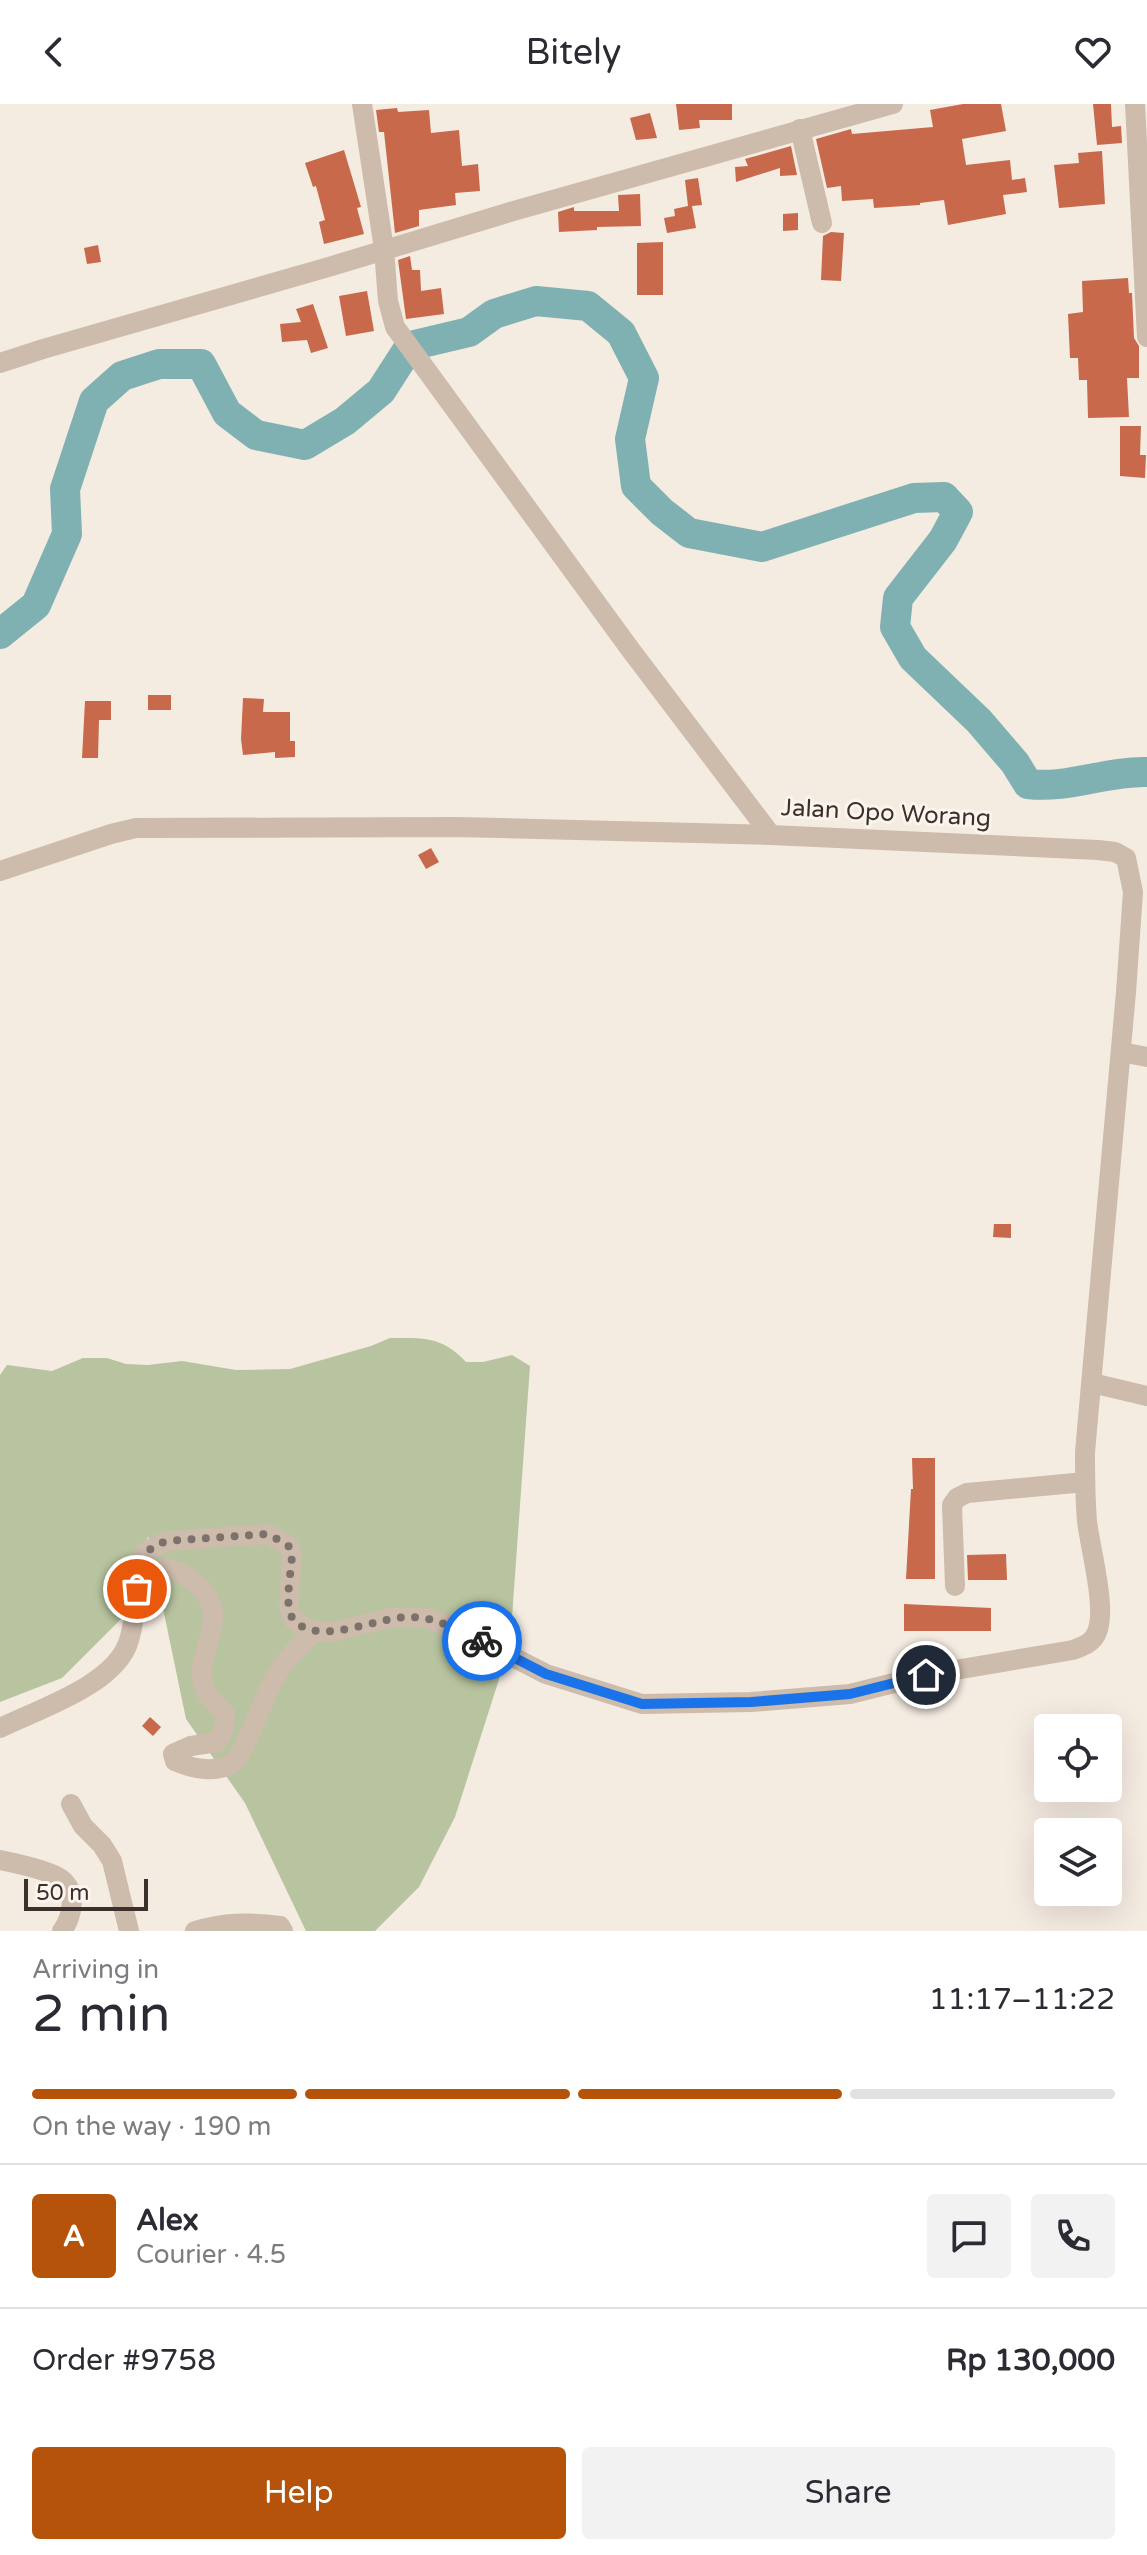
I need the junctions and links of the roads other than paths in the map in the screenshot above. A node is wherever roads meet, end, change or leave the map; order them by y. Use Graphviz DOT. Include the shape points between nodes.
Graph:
graph roads {
  1 [pos="362,104"];
  2 [pos="893,104"];
  3 [pos="1135,104"];
  4 [pos="800,129"];
  5 [pos="822,223"];
  6 [pos="384,249"];
  7 [pos="1147,337"];
  8 [pos="0,363"];
  9 [pos="771,835"];
  10 [pos="0,871"];
  11 [pos="1121,1052"];
  12 [pos="1147,1057"];
  13 [pos="1092,1383"];
  14 [pos="1147,1396"];
  15 [pos="1085,1482"];
  16 [pos="955,1586"];
  17 [pos="137,1589"];
  18 [pos="316,1631"];
  19 [pos="0,1728"];
  20 [pos="71,1804"];
  21 [pos="0,1860"];
  22 [pos="62,1931"];
  23 [pos="129,1931"];
  24 [pos="195,1931"];
  25 [pos="283,1931"];
  1 -- 6 [label="street, Jalan Opo Worang"];
  2 -- 4 [label="street"];
  3 -- 7 [label="street"];
  4 -- 5 [label="street"];
  4 -- 6 [label="street"];
  6 -- 8 [label="street"];
  6 -- 9 [label="street, Jalan Opo Worang" via="395,327"];
  9 -- 10 [label="street" via="456,827 136,828"];
  9 -- 11 [label="street, Jalan Opo Worang" via="1098,850 1126,858 1133,892"];
  11 -- 12 [label="street"];
  11 -- 13 [label="street, Jalan Opo Worang"];
  13 -- 14 [label="street"];
  13 -- 15 [label="street, Jalan Opo Worang"];
  15 -- 16 [label="street" via="957,1498 952,1505"];
  15 -- 18 [label="street, Jalan Opo Worang" via="1100,1617 1091,1641 1073,1650 850,1694 642,1704 546,1674 428,1618 390,1618"];
  17 -- 18 [label="street" via="141,1560 156,1545 268,1534 292,1553 288,1593 293,1619"];
  17 -- 18 [label="street" via="167,1568 183,1574 210,1599 213,1612 202,1679 206,1694 225,1714 224,1729 217,1742 173,1754 175,1761 189,1767 225,1766 240,1756 273,1680"];
  17 -- 19 [label="street" via="130,1639 118,1663 90,1685"];
  20 -- 23 [label="street" via="112,1861"];
  21 -- 22 [label="street" via="61,1879 72,1901"];
  24 -- 25 [label="street" via="254,1923 280,1926"];
}
